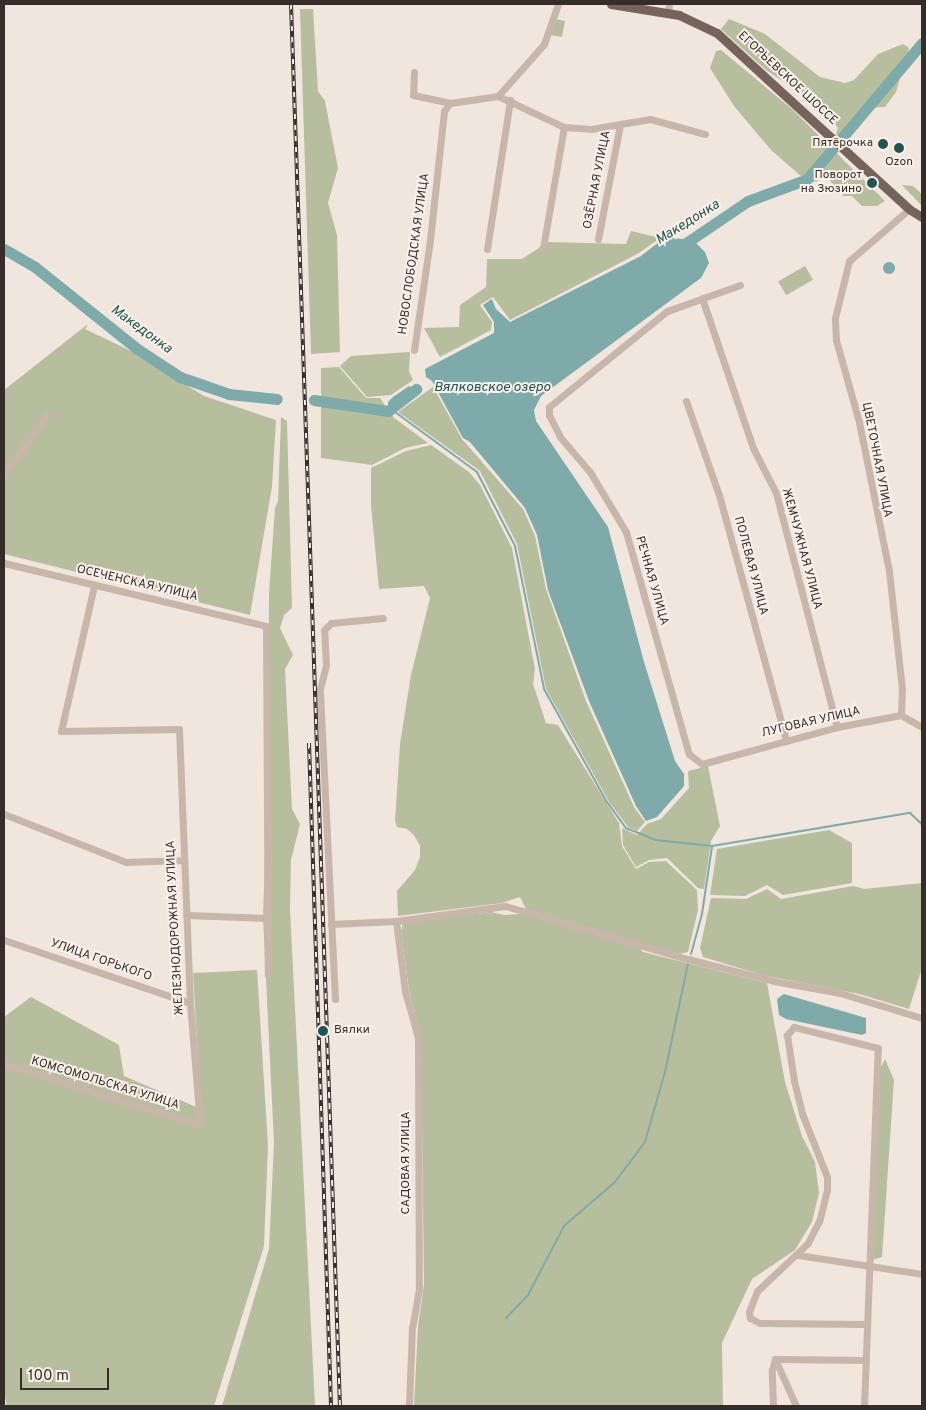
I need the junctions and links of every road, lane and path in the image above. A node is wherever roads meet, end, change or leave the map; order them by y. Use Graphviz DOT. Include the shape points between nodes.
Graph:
graph roads {
  1 [pos="558,4"];
  2 [pos="611,4"];
  3 [pos="668,8"];
  4 [pos="414,72"];
  5 [pos="498,96"];
  6 [pos="510,100"];
  7 [pos="450,103"];
  8 [pos="620,125"];
  9 [pos="564,126"];
  10 [pos="705,134"];
  11 [pos="909,209"];
  12 [pos="922,217"];
  13 [pos="598,239"];
  14 [pos="543,248"];
  15 [pos="487,249"];
  16 [pos="740,285"];
  17 [pos="702,298"];
  18 [pos="414,350"];
  19 [pos="686,401"];
  20 [pos="47,415"];
  21 [pos="4,475"];
  22 [pos="4,563"];
  23 [pos="94,586"];
  24 [pos="383,618"];
  25 [pos="901,715"];
  26 [pos="837,727"];
  27 [pos="922,727"];
  28 [pos="786,740"];
  29 [pos="702,764"];
  30 [pos="4,814"];
  31 [pos="184,860"];
  32 [pos="186,915"];
  33 [pos="268,918"];
  34 [pos="396,921"];
  35 [pos="331,924"];
  36 [pos="4,940"];
  37 [pos="268,975"];
  38 [pos="335,998"];
  39 [pos="190,1003"];
  40 [pos="922,1018"];
  41 [pos="4,1064"];
  42 [pos="200,1125"];
  43 [pos="798,1255"];
  44 [pos="870,1265"];
  45 [pos="922,1274"];
  46 [pos="866,1324"];
  47 [pos="775,1359"];
  48 [pos="866,1360"];
  49 [pos="409,1406"];
  50 [pos="773,1406"];
  51 [pos="796,1406"];
  52 [pos="864,1406"];
  1 -- 5 [label="street" via="544,44"];
  2 -- 3 [label="main road, ЕГОРЬЕВСКОЕ ШОССЕ"];
  3 -- 11 [label="main road, ЕГОРЬЕВСКОЕ ШОССЕ" via="700,22 727,40"];
  4 -- 7 [label="street" via="413,96"];
  5 -- 6 [label="street"];
  5 -- 7 [label="street"];
  6 -- 9 [label="street"];
  6 -- 15 [label="street"];
  7 -- 18 [label="street, НОВОСЛОБОДСКАЯ УЛИЦА" via="444,111"];
  8 -- 9 [label="street" via="591,129"];
  8 -- 10 [label="street" via="650,119"];
  8 -- 13 [label="street, ОЗЁРНАЯ УЛИЦА"];
  9 -- 14 [label="street"];
  11 -- 12 [label="main road, ЕГОРЬЕВСКОЕ ШОССЕ"];
  11 -- 25 [label="street, ЦВЕТОЧНАЯ УЛИЦА" via="849,261 835,318 836,340 859,422 889,571 902,689"];
  16 -- 17 [label="street, РЕЧНАЯ УЛИЦА"];
  17 -- 26 [label="street, ЖЕМЧУЖНАЯ УЛИЦА" via="753,448 776,493"];
  17 -- 29 [label="street, РЕЧНАЯ УЛИЦА" via="667,311 549,407 549,415 560,436 590,472 626,532 689,754"];
  19 -- 28 [label="street, ПОЛЕВАЯ УЛИЦА" via="719,495"];
  20 -- 21 [label="street"];
  22 -- 23 [label="street, ОСЕЧЕНСКАЯ УЛИЦА"];
  23 -- 31 [label="street, ЖЕЛЕЗНОДОРОЖНАЯ УЛИЦА" via="60,731 179,729"];
  23 -- 33 [label="street, ОСЕЧЕНСКАЯ УЛИЦА" via="266,626"];
  24 -- 35 [label="street" via="331,623 324,630 326,665 320,688"];
  25 -- 26 [label="street, ЛУГОВАЯ УЛИЦА"];
  25 -- 27 [label="street"];
  26 -- 28 [label="street, ЛУГОВАЯ УЛИЦА"];
  28 -- 29 [label="street, ЛУГОВАЯ УЛИЦА"];
  30 -- 31 [label="street" via="126,862"];
  31 -- 32 [label="street, ЖЕЛЕЗНОДОРОЖНАЯ УЛИЦА"];
  32 -- 33 [label="street"];
  32 -- 39 [label="street, ЖЕЛЕЗНОДОРОЖНАЯ УЛИЦА"];
  33 -- 37 [label="street"];
  34 -- 35 [label="street"];
  34 -- 40 [label="street" via="505,906 688,959 774,981 840,993"];
  34 -- 49 [label="street, САДОВАЯ УЛИЦА" via="405,991 418,1038 419,1289 412,1326"];
  35 -- 38 [label="street"];
  36 -- 39 [label="street, УЛИЦА ГОРЬКОГО"];
  39 -- 42 [label="street, ЖЕЛЕЗНОДОРОЖНАЯ УЛИЦА"];
  41 -- 42 [label="street, КОМСОМОЛЬСКАЯ УЛИЦА"];
  43 -- 44 [label="street"];
  43 -- 44 [label="street" via="819,1221 828,1177 803,1116 794,1081 787,1035 794,1027 878,1048"];
  43 -- 46 [label="street" via="772,1274 757,1291 751,1303 750,1318 760,1322"];
  44 -- 45 [label="street"];
  44 -- 46 [label="street"];
  46 -- 48 [label="street"];
  47 -- 48 [label="street"];
  47 -- 50 [label="street" via="772,1370"];
  47 -- 51 [label="street"];
  48 -- 52 [label="street"];
}
